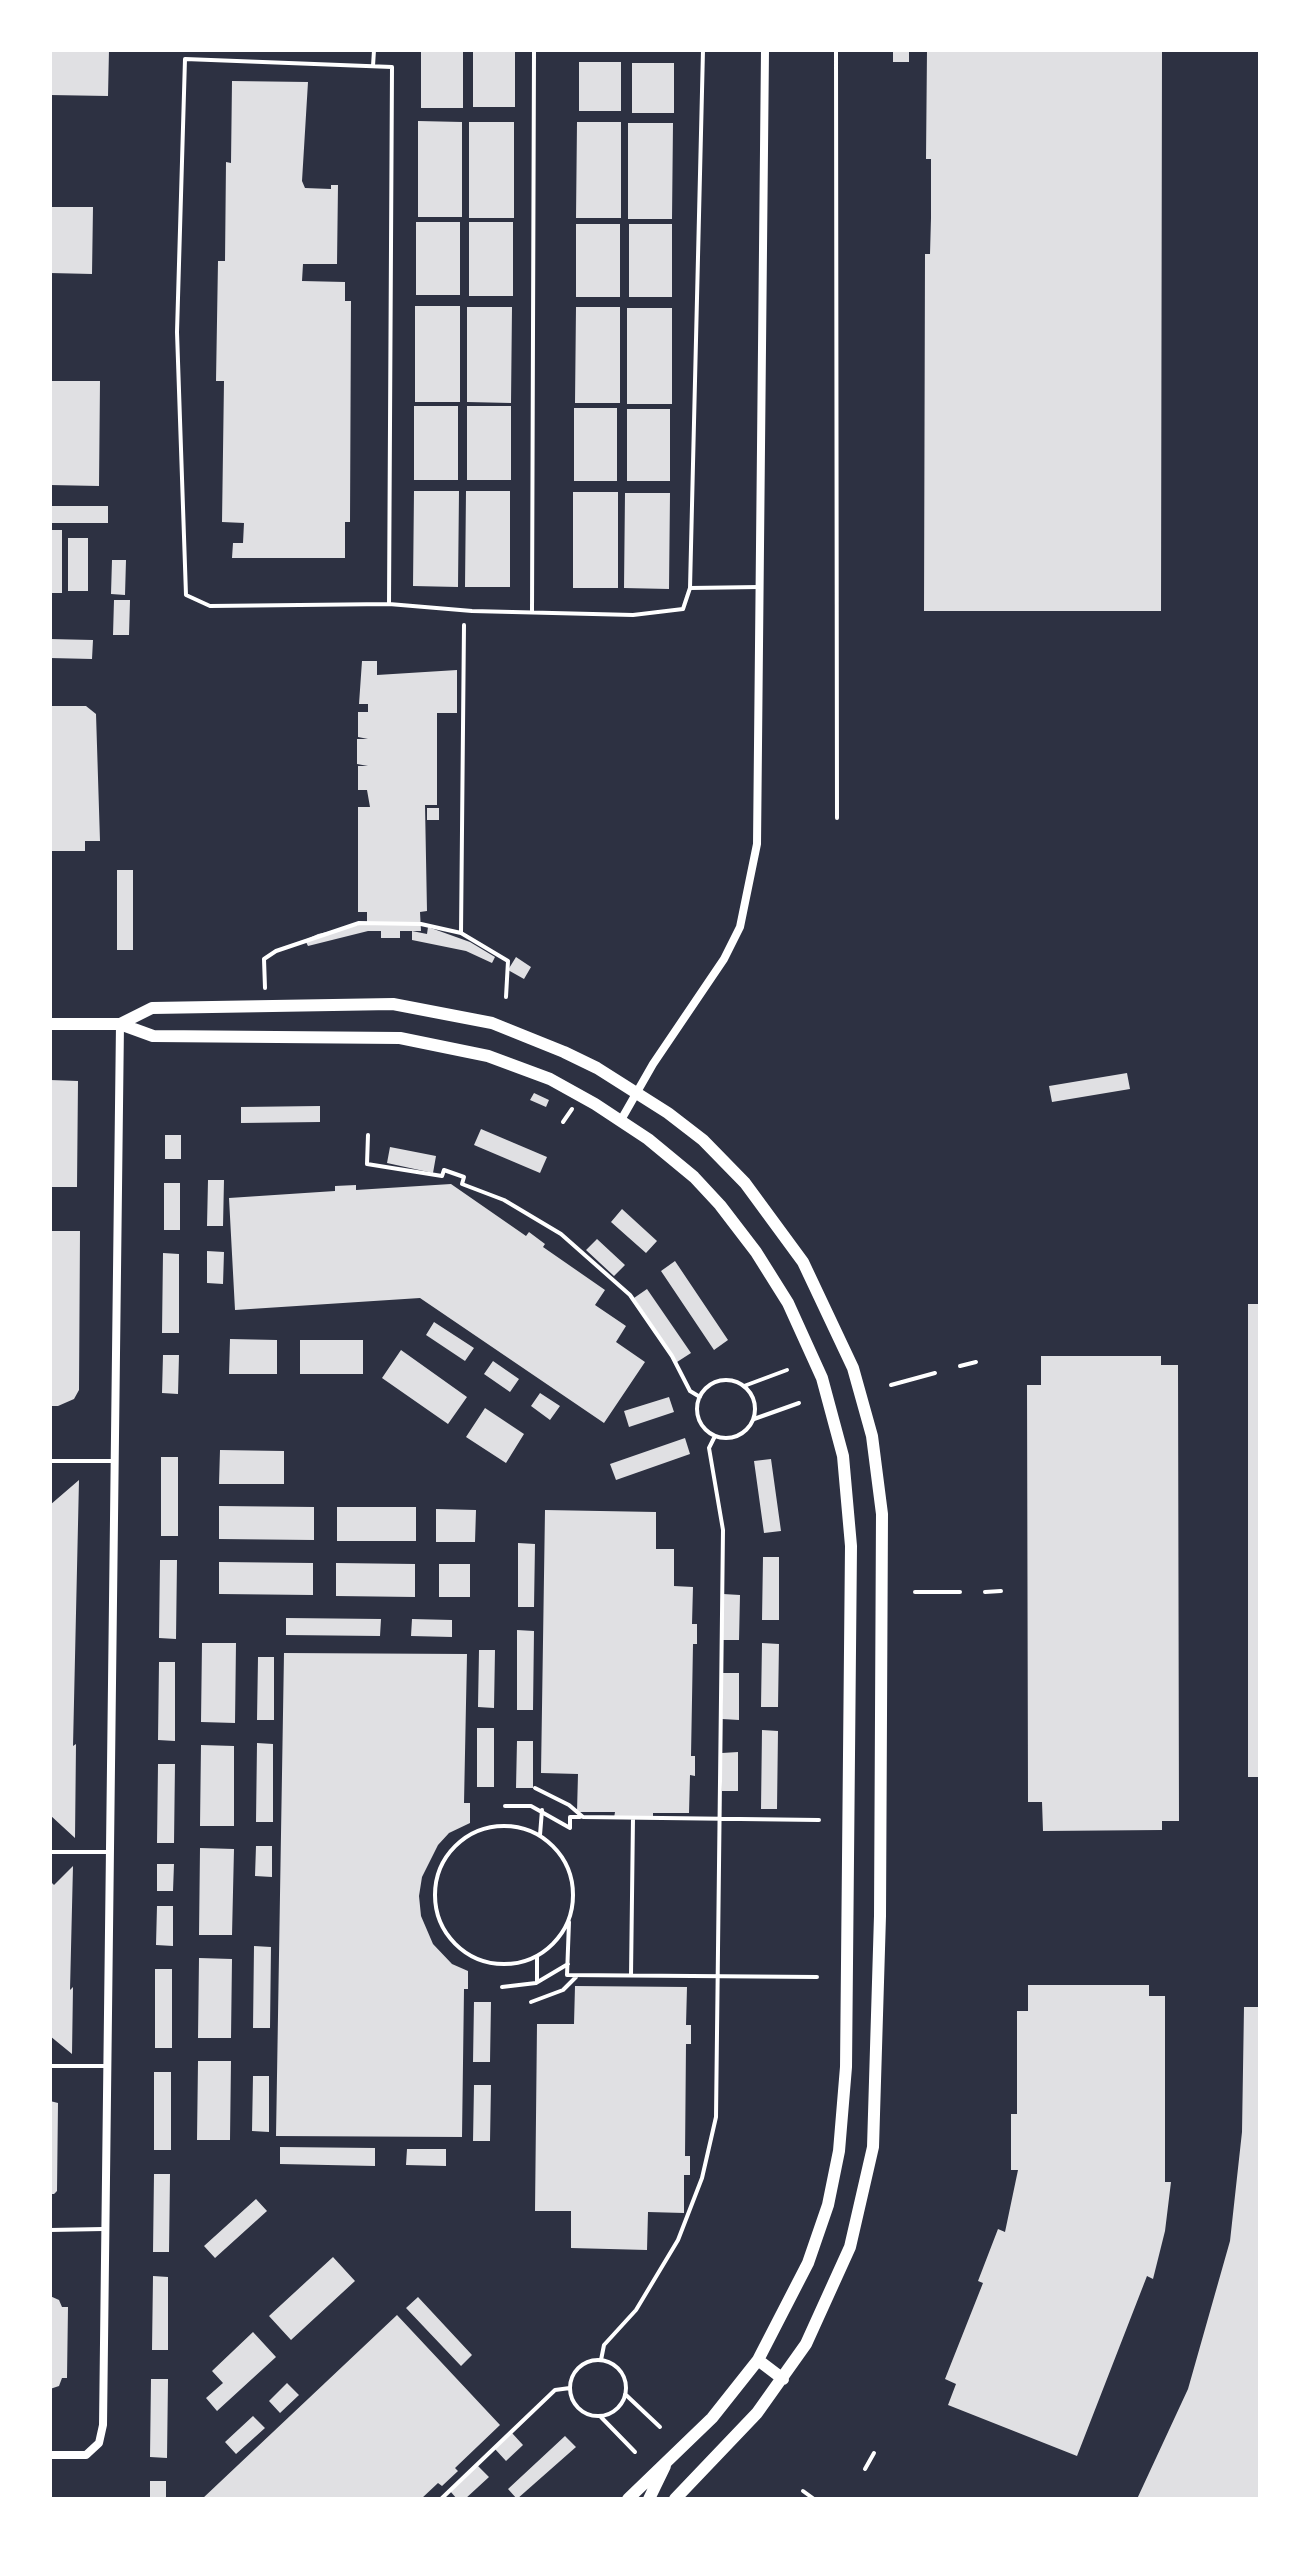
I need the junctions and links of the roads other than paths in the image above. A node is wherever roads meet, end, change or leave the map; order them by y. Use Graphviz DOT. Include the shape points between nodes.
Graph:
graph roads {
  1 [pos="374,50"];
  2 [pos="534,50"];
  3 [pos="703,50"];
  4 [pos="765,50"];
  5 [pos="836,50"];
  6 [pos="373,66"];
  7 [pos="759,587"];
  8 [pos="690,588"];
  9 [pos="389,604"];
  10 [pos="532,612"];
  11 [pos="837,818"];
  12 [pos="50,1024"];
  13 [pos="120,1024"];
  14 [pos="639,1093"];
  15 [pos="621,1120"];
  16 [pos="50,1461"];
  17 [pos="115,1461"];
  18 [pos="50,1852"];
  19 [pos="110,1852"];
  20 [pos="50,2066"];
  21 [pos="107,2066"];
  22 [pos="105,2229"];
  23 [pos="50,2230"];
  24 [pos="758,2360"];
  25 [pos="783,2379"];
  26 [pos="50,2455"];
  27 [pos="666,2465"];
  28 [pos="628,2499"];
  29 [pos="649,2499"];
  30 [pos="675,2499"];
  1 -- 6 [label="lane"];
  2 -- 10 [label="lane"];
  3 -- 8 [label="lane"];
  4 -- 7 [label="street"];
  5 -- 11 [label="lane"];
  6 -- 9 [label="lane" via="392,67"];
  6 -- 9 [label="lane" via="185,59 177,332 182,504 186,595 210,606"];
  7 -- 8 [label="lane"];
  7 -- 14 [label="street" via="757,844 751,883 740,927 724,959"];
  8 -- 10 [label="lane" via="683,609 633,615"];
  9 -- 10 [label="lane"];
  12 -- 13 [label="main road"];
  13 -- 14 [label="main road" via="152,1008 393,1004 508,1029 597,1068"];
  13 -- 15 [label="main road" via="153,1036 367,1035 420,1041 524,1068"];
  13 -- 17 [label="street"];
  14 -- 15 [label="street"];
  14 -- 25 [label="main road" via="703,1140 745,1183 810,1274 862,1397 882,1514 878,2084 873,2147 841,2268 806,2344"];
  15 -- 24 [label="main road" via="694,1177 766,1266 822,1378 848,1488 846,2067 841,2140 813,2251"];
  16 -- 17 [label="lane"];
  17 -- 19 [label="street"];
  18 -- 19 [label="lane"];
  19 -- 21 [label="street"];
  20 -- 21 [label="lane"];
  21 -- 22 [label="street"];
  22 -- 23 [label="lane"];
  22 -- 26 [label="street" via="99,2443 86,2455"];
  24 -- 25 [label="main road"];
  24 -- 27 [label="main road"];
  25 -- 30 [label="main road"];
  27 -- 28 [label="main road"];
  27 -- 29 [label="main road"];
}
